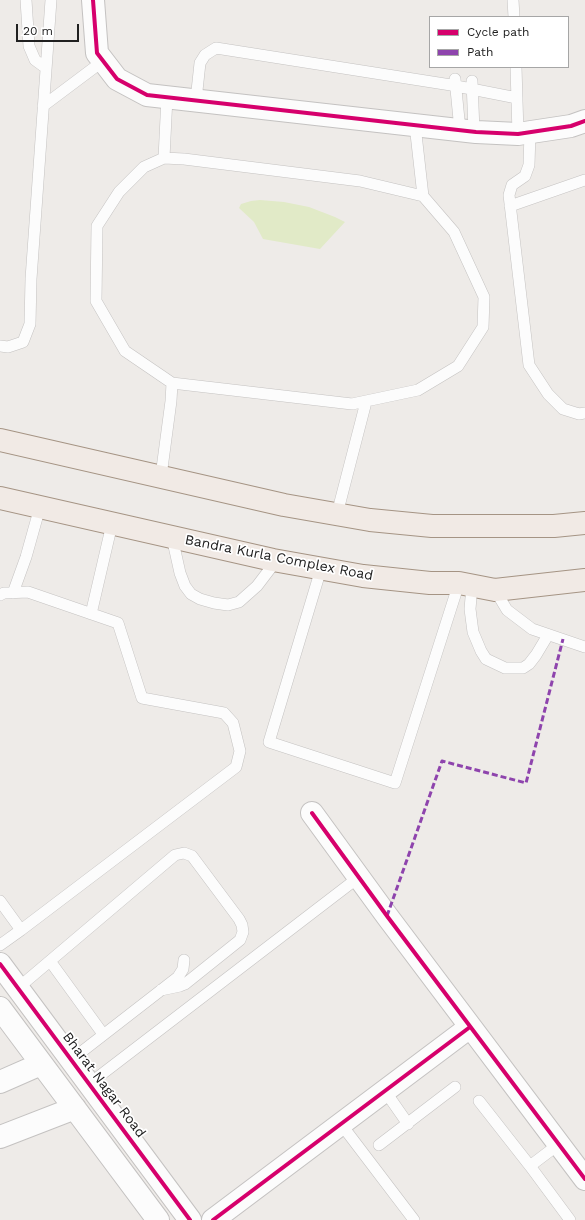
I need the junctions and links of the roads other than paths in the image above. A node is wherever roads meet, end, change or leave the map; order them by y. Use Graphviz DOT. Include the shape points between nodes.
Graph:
graph roads {
  1 [pos="26,0"];
  2 [pos="51,0"];
  3 [pos="93,0"];
  4 [pos="513,0"];
  5 [pos="514,16"];
  6 [pos="103,61"];
  7 [pos="46,68"];
  8 [pos="516,68"];
  9 [pos="455,82"];
  10 [pos="472,85"];
  11 [pos="167,97"];
  12 [pos="517,98"];
  13 [pos="196,100"];
  14 [pos="44,106"];
  15 [pos="585,121"];
  16 [pos="414,125"];
  17 [pos="467,130"];
  18 [pos="524,133"];
  19 [pos="164,158"];
  20 [pos="585,180"];
  21 [pos="423,196"];
  22 [pos="510,206"];
  23 [pos="0,346"];
  24 [pos="172,384"];
  25 [pos="366,402"];
  26 [pos="585,413"];
  27 [pos="0,440"];
  28 [pos="161,476"];
  29 [pos="0,498"];
  30 [pos="40,507"];
  31 [pos="337,514"];
  32 [pos="585,523"];
  33 [pos="112,524"];
  34 [pos="172,537"];
  35 [pos="276,561"];
  36 [pos="319,574"];
  37 [pos="585,580"];
  38 [pos="465,584"];
  39 [pos="495,590"];
  40 [pos="13,593"];
  41 [pos="0,595"];
  42 [pos="91,614"];
  43 [pos="548,635"];
  44 [pos="585,647"];
  45 [pos="312,813"];
  46 [pos="359,877"];
  47 [pos="0,901"];
  48 [pos="21,930"];
  49 [pos="0,946"];
  50 [pos="184,960"];
  51 [pos="50,961"];
  52 [pos="0,964"];
  53 [pos="18,988"];
  54 [pos="162,990"];
  55 [pos="0,1008"];
  56 [pos="470,1027"];
  57 [pos="104,1034"];
  58 [pos="71,1060"];
  59 [pos="41,1064"];
  60 [pos="0,1082"];
  61 [pos="89,1084"];
  62 [pos="455,1087"];
  63 [pos="385,1091"];
  64 [pos="479,1100"];
  65 [pos="75,1108"];
  66 [pos="341,1124"];
  67 [pos="408,1124"];
  68 [pos="0,1137"];
  69 [pos="559,1144"];
  70 [pos="379,1146"];
  71 [pos="530,1166"];
  72 [pos="585,1179"];
  73 [pos="158,1220"];
  74 [pos="190,1220"];
  75 [pos="213,1220"];
  76 [pos="414,1220"];
  77 [pos="570,1220"];
  1 -- 7 [label="lane" via="29,46 35,60"];
  2 -- 7 [label="lane"];
  3 -- 6 [label="street" via="97,53"];
  4 -- 5 [label="lane"];
  6 -- 11 [label="street" via="117,79 147,95"];
  6 -- 14 [label="lane"];
  7 -- 14 [label="lane"];
  8 -- 12 [label="lane"];
  9 -- 10 [label="lane"];
  9 -- 13 [label="lane" via="216,48 205,55 200,63"];
  9 -- 17 [label="lane"];
  10 -- 12 [label="lane"];
  10 -- 17 [label="lane"];
  11 -- 13 [label="street"];
  11 -- 19 [label="lane"];
  12 -- 18 [label="lane"];
  13 -- 16 [label="street"];
  14 -- 23 [label="lane" via="30,324 22,342 8,347"];
  15 -- 18 [label="street" via="571,126"];
  16 -- 17 [label="street"];
  16 -- 21 [label="lane"];
  17 -- 18 [label="street"];
  18 -- 22 [label="lane" via="529,164 525,176 512,185 509,195"];
  19 -- 21 [label="lane" via="360,181"];
  19 -- 24 [label="lane" via="144,167 119,192 97,226 96,301 125,350"];
  20 -- 22 [label="lane"];
  21 -- 25 [label="lane" via="458,239 484,296 483,327 458,366 418,390"];
  22 -- 26 [label="lane" via="529,365 548,394 563,409 579,414"];
  24 -- 25 [label="lane" via="352,404"];
  24 -- 28 [label="lane"];
  25 -- 31 [label="lane"];
  27 -- 28 [label="main road"];
  28 -- 31 [label="main road" via="284,505"];
  29 -- 30 [label="main road, Bandra Kurla Complex Road"];
  30 -- 33 [label="main road, Bandra Kurla Complex Road"];
  30 -- 40 [label="lane"];
  31 -- 32 [label="main road" via="432,526 554,526"];
  33 -- 34 [label="main road, Bandra Kurla Complex Road"];
  33 -- 42 [label="lane"];
  34 -- 35 [label="main road, Bandra Kurla Complex Road"];
  34 -- 35 [label="lane" via="180,573 191,594 214,603 228,605 239,602 257,586"];
  35 -- 36 [label="main road, Bandra Kurla Complex Road"];
  36 -- 38 [label="main road, Bandra Kurla Complex Road"];
  36 -- 38 [label="lane" via="269,742 395,783 452,606"];
  37 -- 39 [label="main road, Bandra Kurla Complex Road"];
  38 -- 39 [label="main road, Bandra Kurla Complex Road"];
  38 -- 43 [label="lane" via="473,632 486,659 505,668 523,668 536,655"];
  39 -- 43 [label="lane" via="508,610 532,629"];
  40 -- 41 [label="lane"];
  40 -- 42 [label="lane" via="28,592"];
  42 -- 48 [label="lane" via="118,623 142,698 224,713 233,723 240,751 236,767"];
  43 -- 44 [label="lane"];
  45 -- 46 [label="street"];
  46 -- 56 [label="street"];
  46 -- 61 [label="lane"];
  47 -- 48 [label="lane"];
  48 -- 49 [label="lane"];
  50 -- 54 [label="lane" via="181,974"];
  51 -- 53 [label="lane"];
  51 -- 54 [label="lane" via="176,854 184,853 192,856 239,919 243,932 240,940 185,984"];
  51 -- 57 [label="lane"];
  52 -- 53 [label="street, Bharat Nagar Road"];
  53 -- 58 [label="street, Bharat Nagar Road"];
  54 -- 57 [label="lane"];
  55 -- 59 [label="street"];
  56 -- 63 [label="street"];
  56 -- 69 [label="street"];
  57 -- 58 [label="lane"];
  58 -- 61 [label="street, Bharat Nagar Road"];
  59 -- 60 [label="street"];
  59 -- 65 [label="street"];
  61 -- 74 [label="street, Bharat Nagar Road"];
  62 -- 67 [label="lane"];
  63 -- 66 [label="street"];
  63 -- 67 [label="lane"];
  64 -- 71 [label="lane"];
  65 -- 68 [label="street"];
  65 -- 73 [label="street"];
  66 -- 75 [label="street"];
  66 -- 76 [label="lane"];
  67 -- 70 [label="lane"];
  69 -- 71 [label="lane"];
  69 -- 72 [label="street"];
  71 -- 77 [label="lane"];
}
